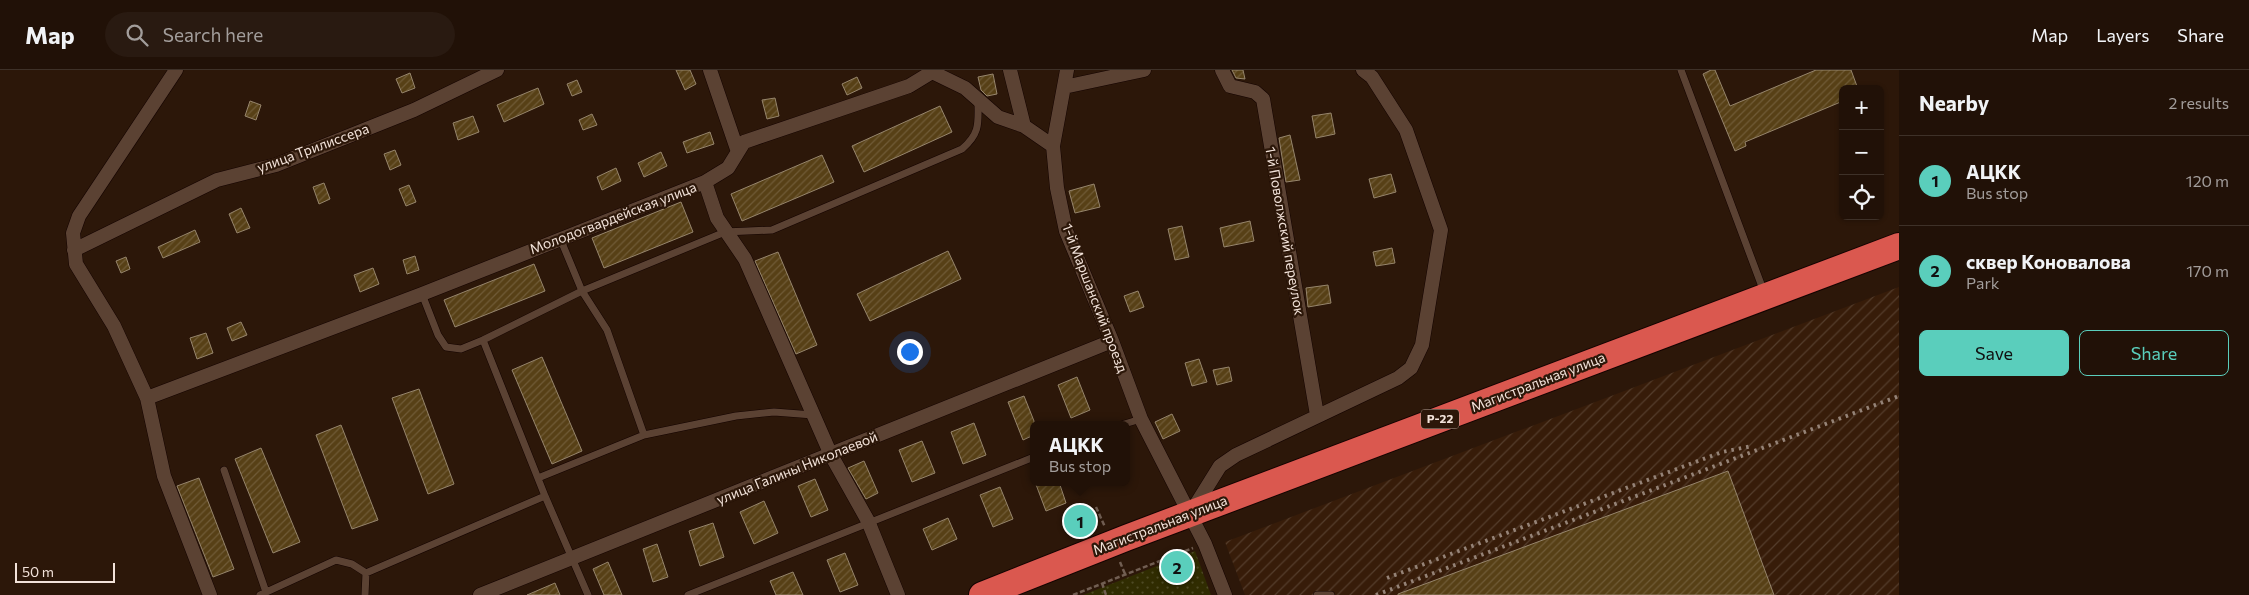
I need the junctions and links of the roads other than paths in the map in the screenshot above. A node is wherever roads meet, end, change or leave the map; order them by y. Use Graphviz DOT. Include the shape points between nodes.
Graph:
graph roads {
  1 [pos="176,70"];
  2 [pos="497,70"];
  3 [pos="710,70"];
  4 [pos="1010,70"];
  5 [pos="1067,70"];
  6 [pos="1144,70"];
  7 [pos="1222,70"];
  8 [pos="1363,70"];
  9 [pos="1681,70"];
  10 [pos="928,71"];
  11 [pos="1064,87"];
  12 [pos="978,100"];
  13 [pos="1024,126"];
  14 [pos="1053,146"];
  15 [pos="738,152"];
  16 [pos="705,182"];
  17 [pos="725,232"];
  18 [pos="560,238"];
  19 [pos="1899,246"];
  20 [pos="74,250"];
  21 [pos="582,291"];
  22 [pos="422,294"];
  23 [pos="1766,296"];
  24 [pos="483,340"];
  25 [pos="1112,341"];
  26 [pos="147,398"];
  27 [pos="813,415"];
  28 [pos="1317,415"];
  29 [pos="1141,419"];
  30 [pos="1130,422"];
  31 [pos="644,435"];
  32 [pos="831,455"];
  33 [pos="1030,458"];
  34 [pos="224,470"];
  35 [pos="538,478"];
  36 [pos="545,496"];
  37 [pos="1190,514"];
  38 [pos="868,521"];
  39 [pos="572,556"];
  40 [pos="366,573"];
  41 [pos="993,593"];
  42 [pos="263,594"];
  43 [pos="210,595"];
  44 [pos="364,595"];
  45 [pos="480,595"];
  46 [pos="588,595"];
  47 [pos="688,595"];
  48 [pos="898,595"];
  49 [pos="1225,595"];
  50 [pos="1317,595"];
  51 [pos="1331,595"];
  1 -- 20 [label="street" via="79,216 73,233"];
  2 -- 20 [label="street, улица Трилиссера" via="414,110 276,165 217,180"];
  3 -- 15 [label="street"];
  4 -- 13 [label="street"];
  5 -- 11 [label="street, 1-й Маршанский проезд"];
  6 -- 11 [label="street"];
  7 -- 28 [label="street, 1-й Поволжский переулок" via="1230,86 1255,92 1263,99"];
  8 -- 28 [label="street" via="1372,77 1406,130 1441,230 1422,345 1411,368 1398,378"];
  9 -- 23 [label="lane"];
  10 -- 12 [label="street, Молодогвардейская улица" via="965,88"];
  10 -- 15 [label="street, Молодогвардейская улица" via="909,86 744,142"];
  11 -- 14 [label="street, 1-й Маршанский проезд"];
  12 -- 13 [label="street, Молодогвардейская улица" via="998,116"];
  12 -- 17 [label="lane" via="978,128 962,149 772,230"];
  13 -- 14 [label="street, Молодогвардейская улица"];
  14 -- 25 [label="street, 1-й Маршанский проезд" via="1056,188 1066,231"];
  15 -- 16 [label="street, Молодогвардейская улица" via="728,168"];
  16 -- 17 [label="street"];
  16 -- 18 [label="street, Молодогвардейская улица"];
  17 -- 21 [label="lane"];
  17 -- 27 [label="street" via="745,259"];
  18 -- 21 [label="lane"];
  18 -- 22 [label="street, Молодогвардейская улица"];
  19 -- 23 [label="highway, Магистральная улица / Р-22"];
  20 -- 26 [label="street" via="76,264 114,326"];
  21 -- 24 [label="lane"];
  21 -- 31 [label="lane" via="607,330"];
  22 -- 24 [label="lane" via="446,347 461,348"];
  22 -- 26 [label="street, Молодогвардейская улица"];
  23 -- 37 [label="highway, Магистральная улица / Р-22"];
  24 -- 35 [label="lane"];
  25 -- 29 [label="street, 1-й Маршанский проезд"];
  25 -- 32 [label="street, улица Галины Николаевой"];
  26 -- 43 [label="street" via="164,476"];
  27 -- 31 [label="lane" via="764,413 736,416"];
  27 -- 32 [label="street"];
  28 -- 37 [label="street" via="1220,466"];
  29 -- 30 [label="lane"];
  29 -- 37 [label="street, 1-й Маршанский проезд"];
  31 -- 35 [label="lane"];
  32 -- 38 [label="street"];
  32 -- 39 [label="street, улица Галины Николаевой"];
  33 -- 38 [label="lane"];
  34 -- 42 [label="lane"];
  35 -- 36 [label="lane"];
  36 -- 39 [label="lane"];
  36 -- 40 [label="lane"];
  37 -- 41 [label="highway, Магистральная улица / Р-22"];
  37 -- 49 [label="street, 1-й Маршанский проезд"];
  38 -- 47 [label="lane"];
  38 -- 48 [label="street"];
  39 -- 45 [label="street, улица Галины Николаевой"];
  39 -- 46 [label="lane"];
  40 -- 42 [label="lane" via="352,564 336,560"];
  40 -- 44 [label="lane"];
  50 -- 51 [label="lane"];
}
